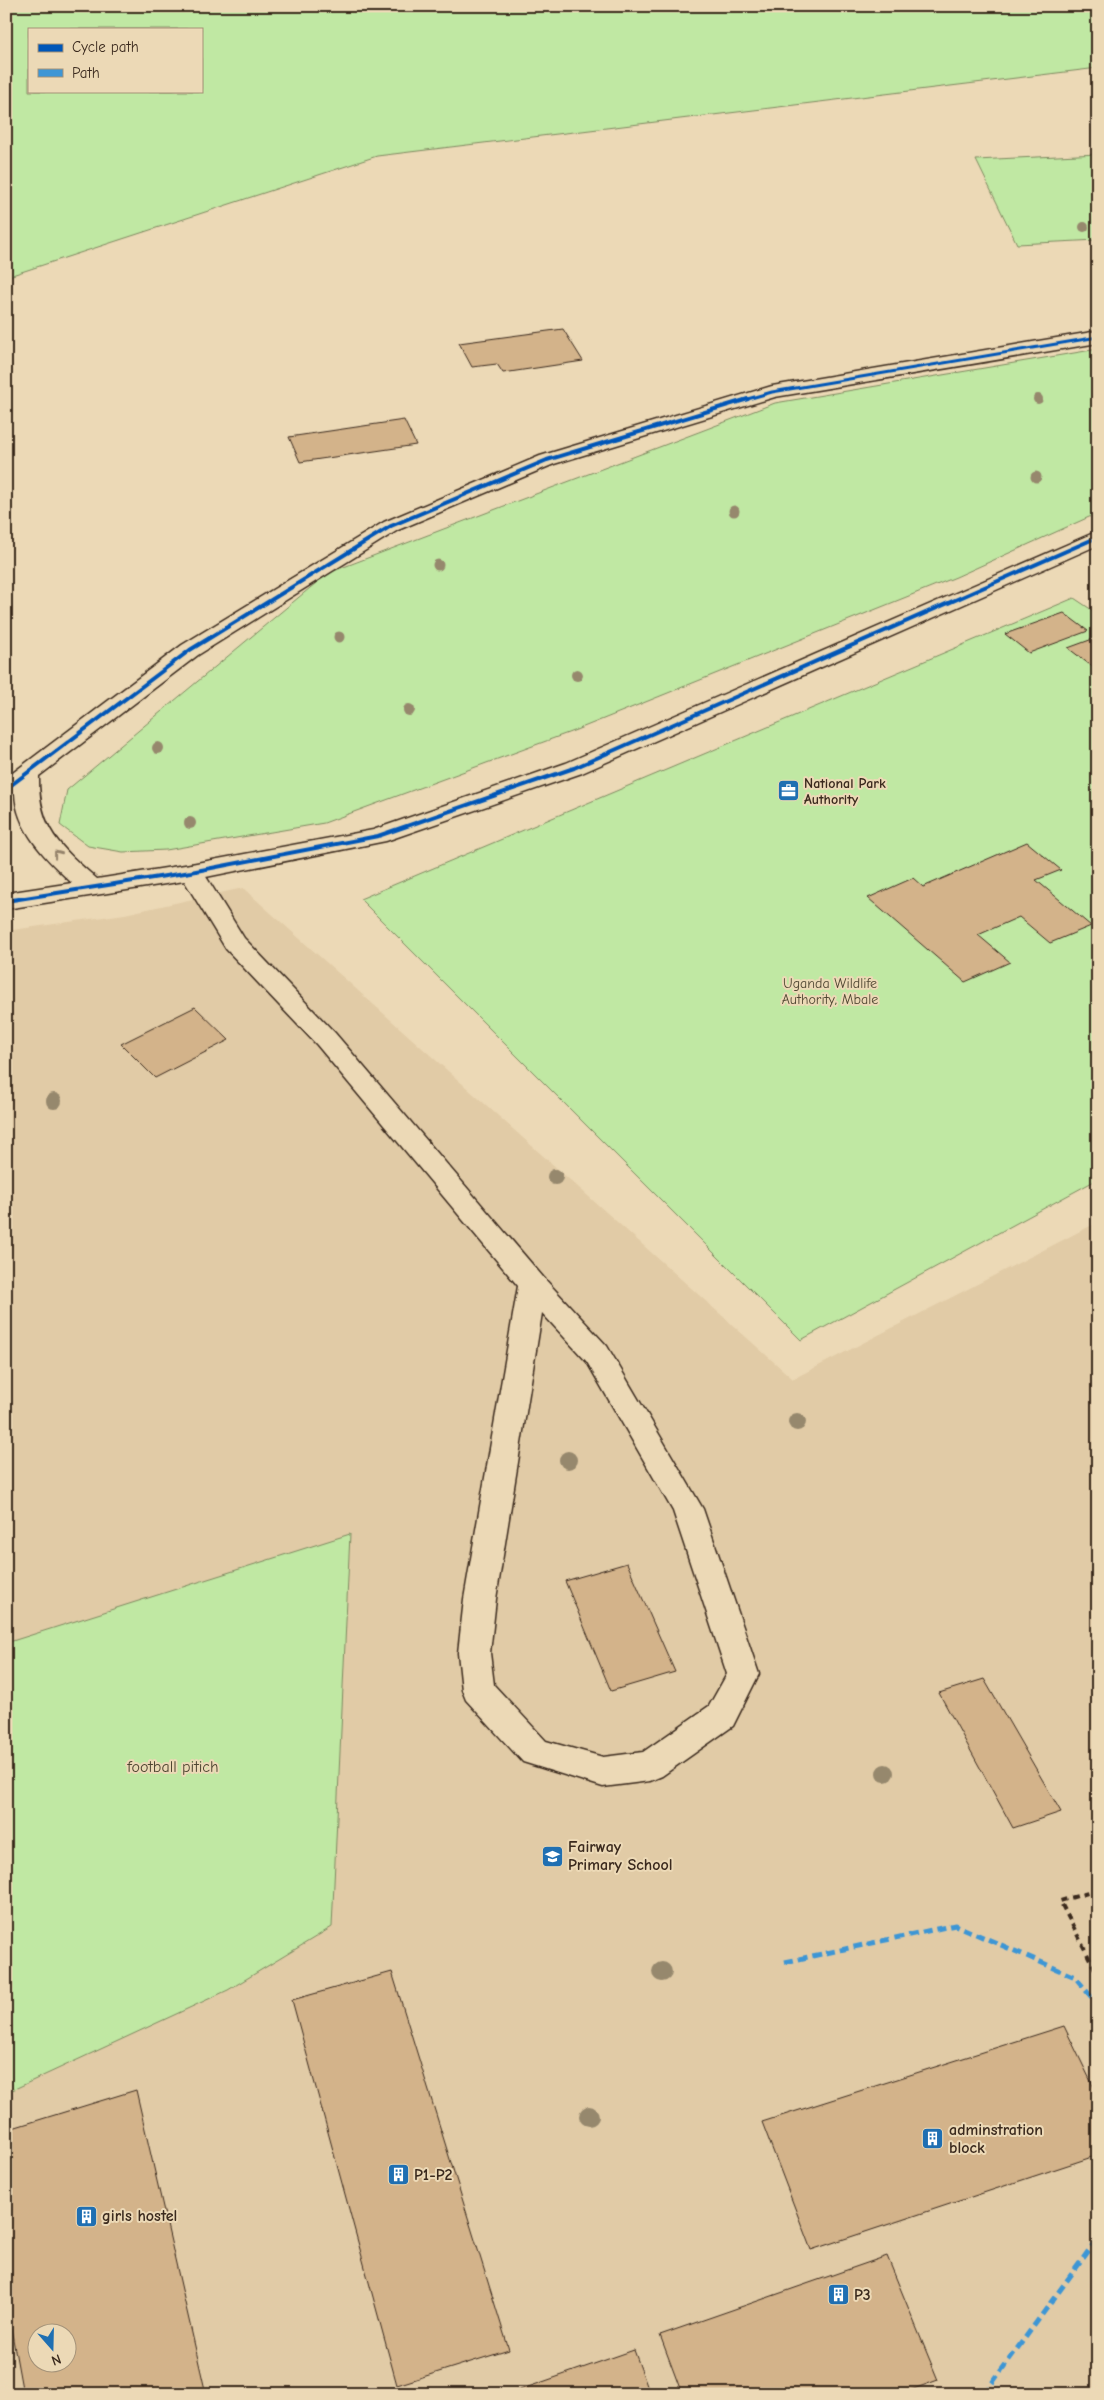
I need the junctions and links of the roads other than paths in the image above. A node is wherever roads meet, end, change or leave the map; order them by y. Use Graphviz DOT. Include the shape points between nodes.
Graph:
graph roads {
  1 [pos="1098,337"];
  2 [pos="1098,537"];
  3 [pos="27,775"];
  4 [pos="6,789"];
  5 [pos="191,872"];
  6 [pos="92,888"];
  7 [pos="6,901"];
  8 [pos="533,1284"];
  1 -- 3 [label="street" via="772,392 547,460 392,526 190,650"];
  2 -- 5 [label="street" via="574,768 378,836"];
  3 -- 4 [label="street"];
  6 -- 3 [label="street, one-way" via="64,862 40,832 28,806"];
  5 -- 6 [label="street"];
  5 -- 8 [label="street" via="235,942 326,1039"];
  6 -- 7 [label="street"];
  8 -- 8 [label="street" via="597,1354 688,1509 743,1674 722,1716 650,1766 603,1772 535,1752 478,1690 474,1653 480,1599"];
}
